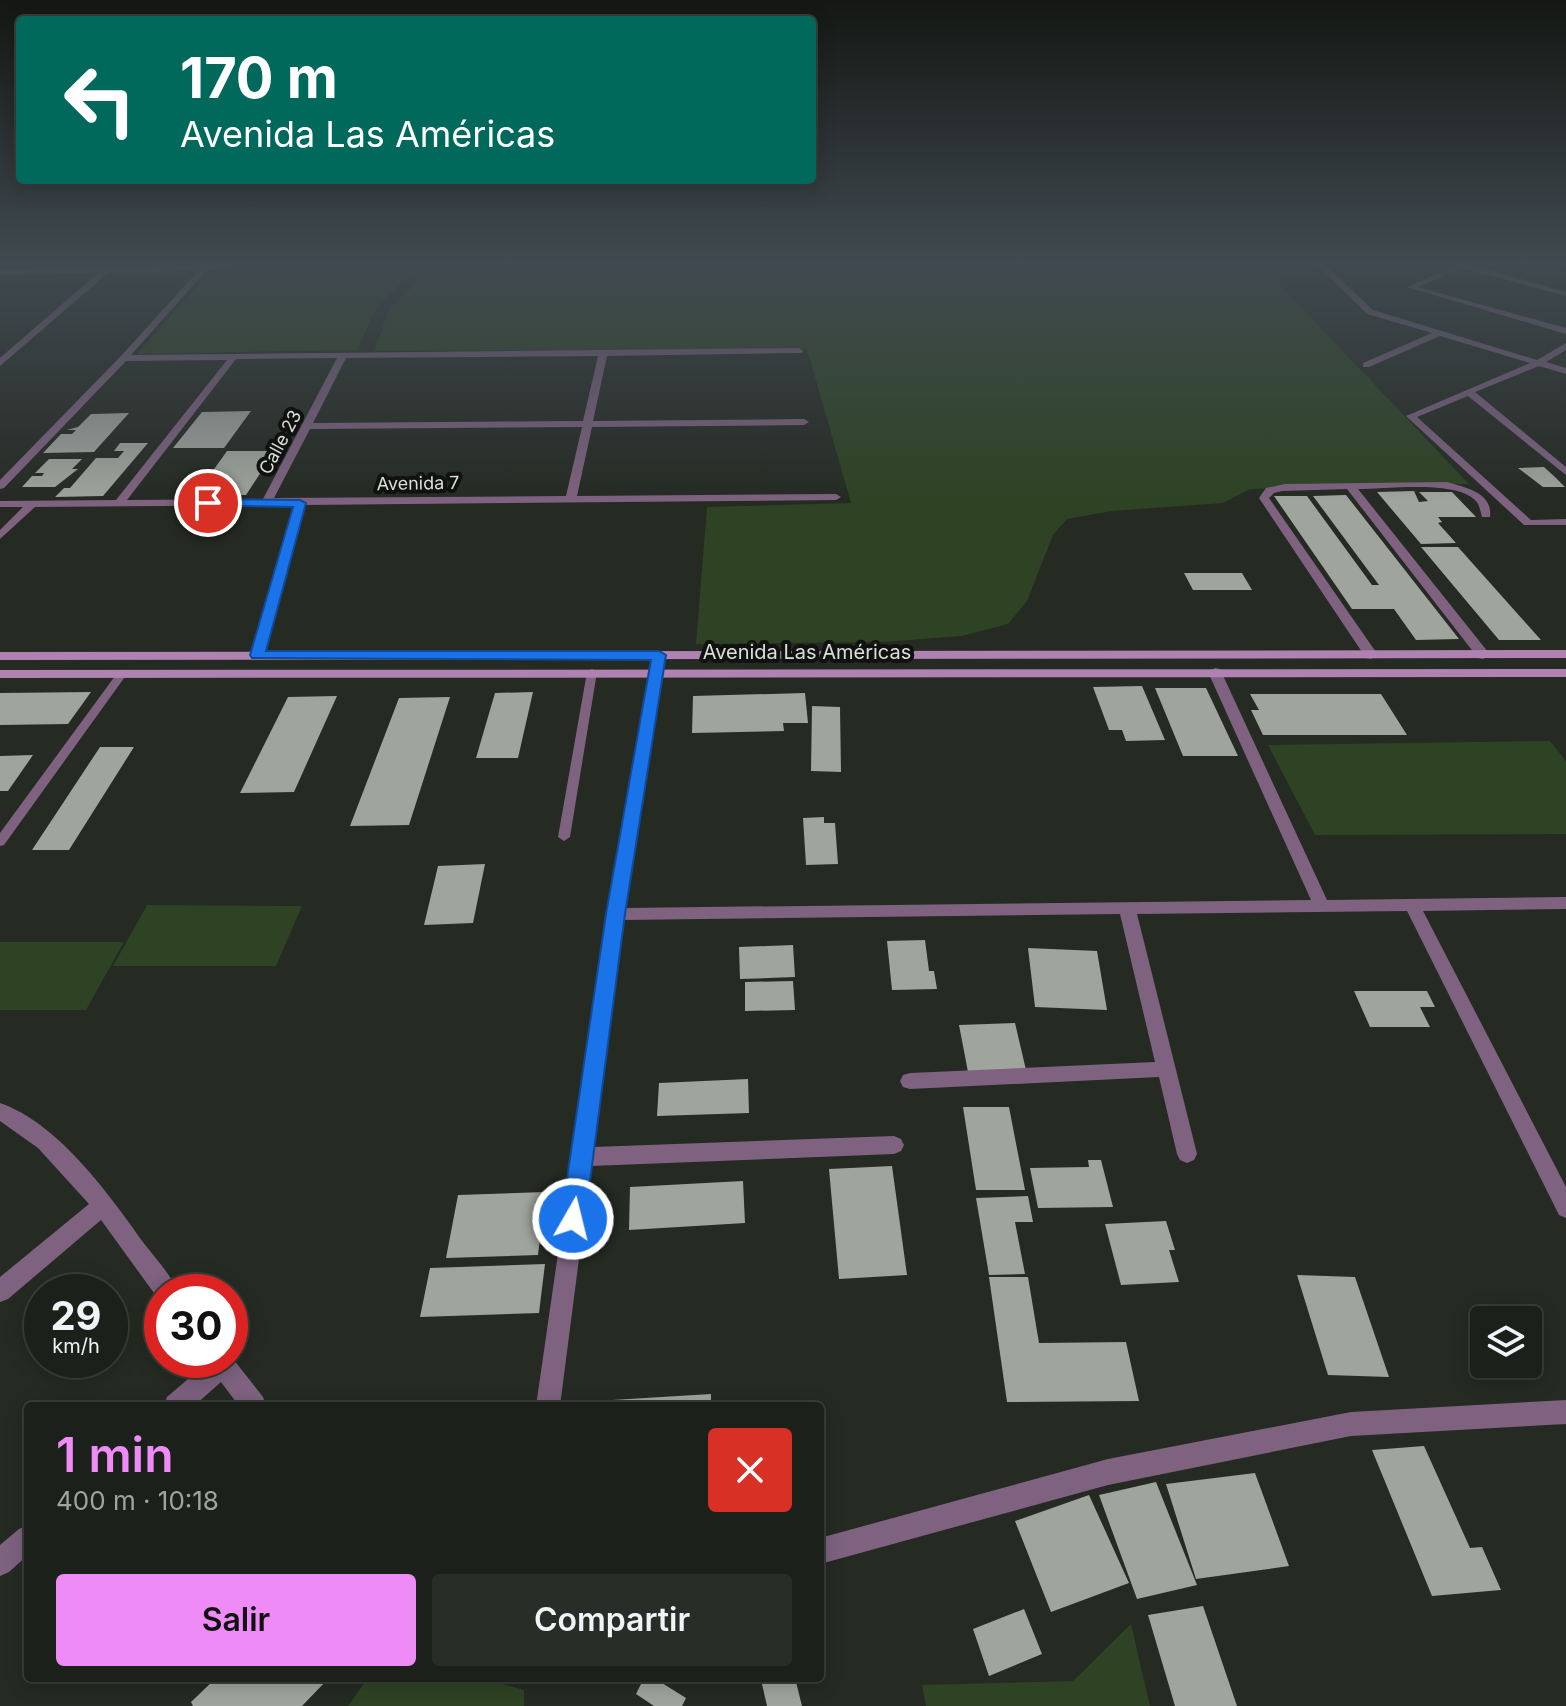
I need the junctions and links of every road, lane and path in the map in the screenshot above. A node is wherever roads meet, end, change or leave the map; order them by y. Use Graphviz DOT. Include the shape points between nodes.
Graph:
graph roads {
  1 [pos="21,344"];
  2 [pos="137,344"];
  3 [pos="1415,344"];
  4 [pos="1474,344"];
  5 [pos="1566,346"];
  6 [pos="799,351"];
  7 [pos="603,353"];
  8 [pos="344,354"];
  9 [pos="234,356"];
  10 [pos="124,358"];
  11 [pos="1,361"];
  12 [pos="1538,363"];
  13 [pos="1366,365"];
  14 [pos="1566,371"];
  15 [pos="1469,392"];
  16 [pos="804,422"];
  17 [pos="588,423"];
  18 [pos="307,426"];
  19 [pos="1566,472"];
  20 [pos="0,486"];
  21 [pos="1350,486"];
  22 [pos="571,497"];
  23 [pos="836,497"];
  24 [pos="267,502"];
  25 [pos="119,503"];
  26 [pos="300,503"];
  27 [pos="0,504"];
  28 [pos="32,504"];
  29 [pos="1486,515"];
  30 [pos="1566,522"];
  31 [pos="0,536"];
  32 [pos="1566,654"];
  33 [pos="257,655"];
  34 [pos="1371,655"];
  35 [pos="1483,655"];
  36 [pos="0,656"];
  37 [pos="658,664"];
  38 [pos="592,672"];
  39 [pos="1215,672"];
  40 [pos="1566,673"];
  41 [pos="0,674"];
  42 [pos="122,674"];
  43 [pos="564,837"];
  44 [pos="0,842"];
  45 [pos="1566,903"];
  46 [pos="1412,905"];
  47 [pos="1322,906"];
  48 [pos="1127,908"];
  49 [pos="615,914"];
  50 [pos="1166,1069"];
  51 [pos="910,1081"];
  52 [pos="0,1111"];
  53 [pos="894,1145"];
  54 [pos="1187,1154"];
  55 [pos="582,1157"];
  56 [pos="102,1206"];
  57 [pos="1566,1208"];
  58 [pos="153,1274"];
  59 [pos="0,1291"];
  60 [pos="205,1378"];
  61 [pos="233,1378"];
  62 [pos="180,1402"];
  63 [pos="251,1402"];
  64 [pos="549,1402"];
  65 [pos="1566,1412"];
  66 [pos="24,1542"];
  67 [pos="824,1550"];
  68 [pos="0,1563"];
  1 -- 11 [label="street"];
  2 -- 10 [label="street"];
  3 -- 13 [label="street"];
  4 -- 12 [label="street"];
  5 -- 12 [label="street"];
  6 -- 7 [label="street"];
  7 -- 8 [label="street"];
  7 -- 17 [label="street"];
  8 -- 9 [label="street"];
  8 -- 18 [label="street, Calle 23"];
  9 -- 10 [label="street"];
  9 -- 25 [label="street"];
  10 -- 20 [label="street"];
  12 -- 14 [label="street"];
  12 -- 15 [label="street"];
  15 -- 19 [label="street"];
  15 -- 30 [label="street" via="1411,416 1528,523"];
  16 -- 17 [label="street"];
  17 -- 18 [label="street"];
  17 -- 22 [label="street"];
  18 -- 24 [label="street, Calle 23"];
  21 -- 29 [label="street" via="1447,485 1465,489 1484,504"];
  21 -- 34 [label="street" via="1272,489 1264,498"];
  21 -- 35 [label="street"];
  22 -- 23 [label="street, Avenida 7"];
  22 -- 26 [label="street, Avenida 7"];
  24 -- 25 [label="street, Avenida 7"];
  24 -- 26 [label="street, Avenida 7"];
  25 -- 28 [label="street, Avenida 7"];
  26 -- 33 [label="street"];
  27 -- 28 [label="street, Avenida 7"];
  28 -- 31 [label="street"];
  32 -- 35 [label="main road, Avenida Las Américas"];
  33 -- 36 [label="main road, Avenida Las Américas"];
  33 -- 37 [label="main road, Avenida Las Américas"];
  34 -- 35 [label="main road, Avenida Las Américas"];
  34 -- 37 [label="main road, Avenida Las Américas"];
  37 -- 38 [label="main road, Avenida Las Américas"];
  37 -- 39 [label="main road, Avenida Las Américas"];
  37 -- 49 [label="street"];
  38 -- 42 [label="main road, Avenida Las Américas"];
  38 -- 43 [label="lane"];
  39 -- 40 [label="main road, Avenida Las Américas"];
  39 -- 47 [label="street"];
  41 -- 42 [label="main road, Avenida Las Américas"];
  42 -- 44 [label="lane"];
  45 -- 46 [label="street"];
  46 -- 47 [label="street"];
  46 -- 57 [label="street"];
  47 -- 48 [label="street"];
  48 -- 49 [label="street"];
  48 -- 50 [label="street"];
  49 -- 55 [label="street"];
  50 -- 51 [label="street"];
  50 -- 54 [label="street"];
  52 -- 56 [label="street" via="13,1116 73,1169"];
  53 -- 55 [label="street"];
  55 -- 64 [label="street"];
  56 -- 58 [label="street"];
  56 -- 59 [label="street"];
  60 -- 62 [label="street"];
  61 -- 63 [label="street"];
  65 -- 67 [label="street" via="1351,1424 1108,1472"];
  66 -- 68 [label="street"];
}
